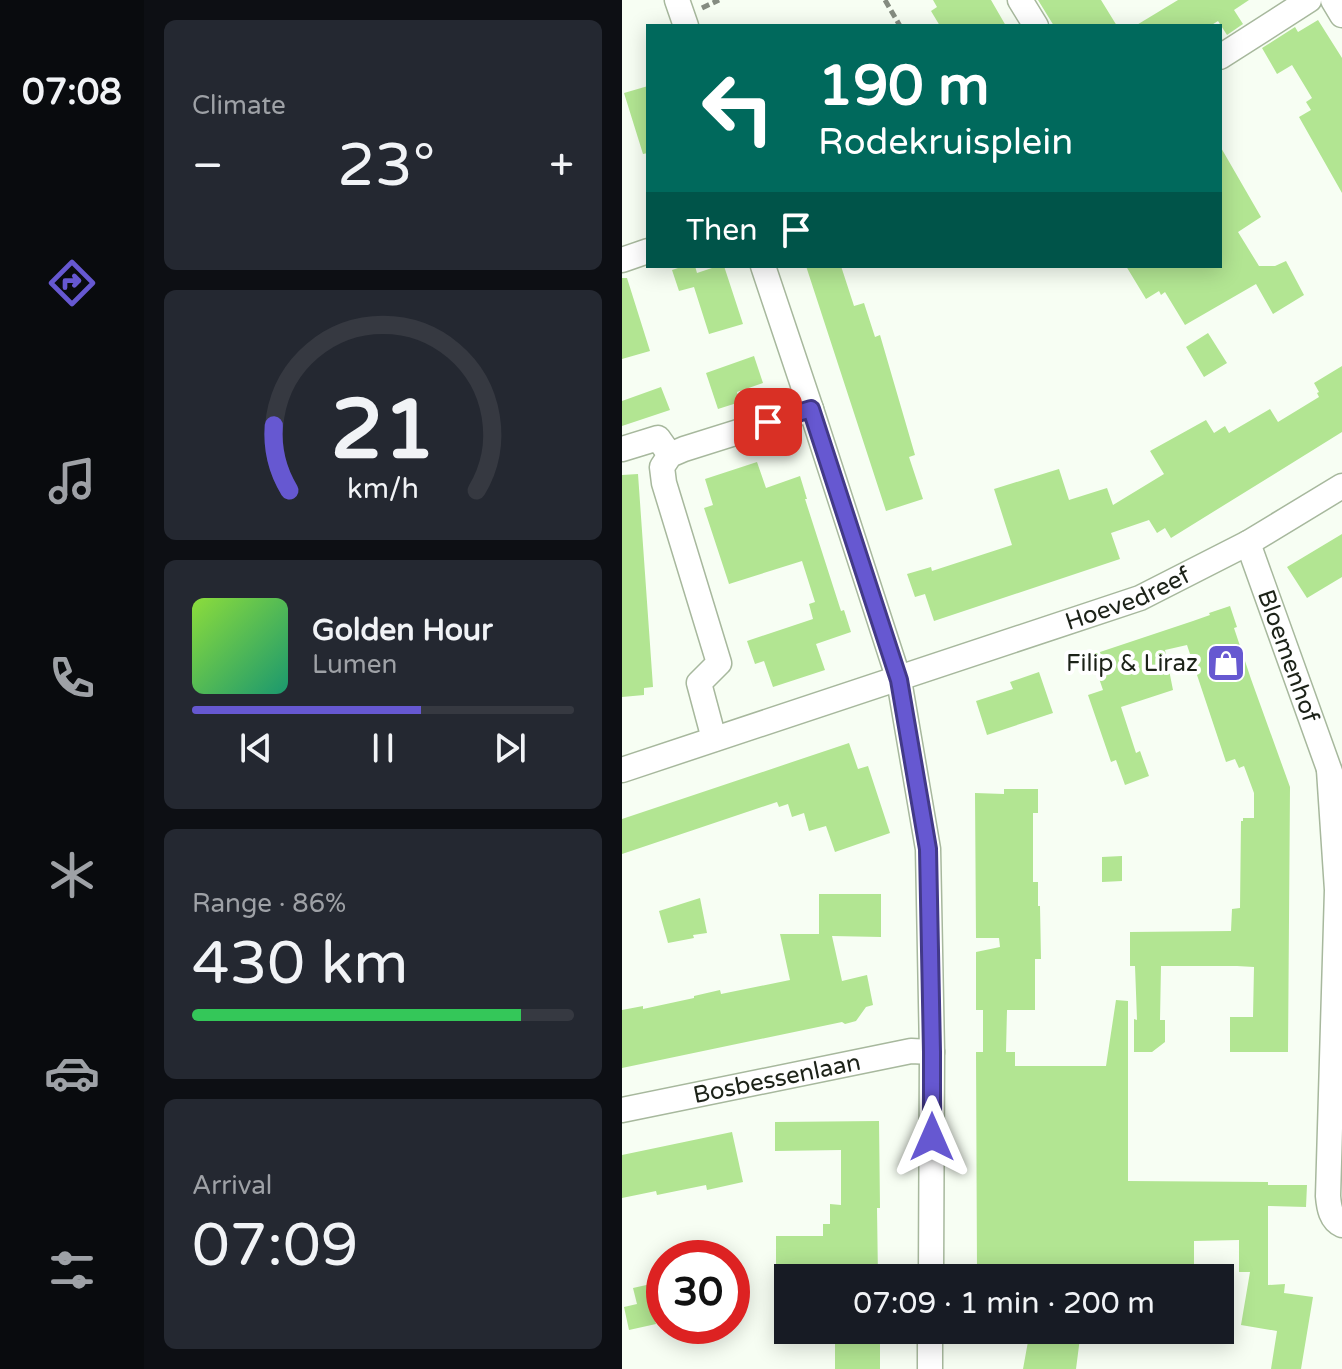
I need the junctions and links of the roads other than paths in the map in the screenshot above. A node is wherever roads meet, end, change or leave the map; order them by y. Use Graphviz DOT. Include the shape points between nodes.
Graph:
graph roads {
  1 [pos="677,0"];
  2 [pos="1020,0"];
  3 [pos="1309,0"];
  4 [pos="1333,0"];
  5 [pos="1342,15"];
  6 [pos="685,24"];
  7 [pos="1035,24"];
  8 [pos="1222,56"];
  9 [pos="646,252"];
  10 [pos="622,260"];
  11 [pos="764,268"];
  12 [pos="811,409"];
  13 [pos="622,449"];
  14 [pos="670,455"];
  15 [pos="1342,486"];
  16 [pos="1248,543"];
  17 [pos="899,680"];
  18 [pos="714,739"];
  19 [pos="622,770"];
  20 [pos="1329,770"];
  21 [pos="1342,808"];
  22 [pos="932,1052"];
  23 [pos="622,1110"];
  24 [pos="1342,1225"];
  25 [pos="931,1264"];
  26 [pos="930,1344"];
  27 [pos="930,1369"];
  1 -- 6 [label="street"];
  2 -- 7 [label="street"];
  3 -- 8 [label="street"];
  4 -- 5 [label="street"];
  9 -- 10 [label="street"];
  11 -- 12 [label="street"];
  12 -- 14 [label="street"];
  12 -- 17 [label="street"];
  13 -- 14 [label="street" via="658,438"];
  14 -- 18 [label="street" via="662,467 664,483 719,663 699,683"];
  15 -- 16 [label="street, Hoevedreef"];
  16 -- 17 [label="street, Hoevedreef" via="1140,598"];
  16 -- 20 [label="street, Bloemenhof"];
  17 -- 18 [label="street, Hoevedreef"];
  17 -- 22 [label="street" via="928,849"];
  18 -- 19 [label="street, Hoevedreef"];
  20 -- 21 [label="street, Bloemenhof"];
  20 -- 24 [label="street, Bloemenhof" via="1337,890 1328,1196 1329,1210"];
  22 -- 23 [label="street, Bosbessenlaan" via="911,1051"];
  22 -- 25 [label="street"];
  26 -- 27 [label="street"];
}
